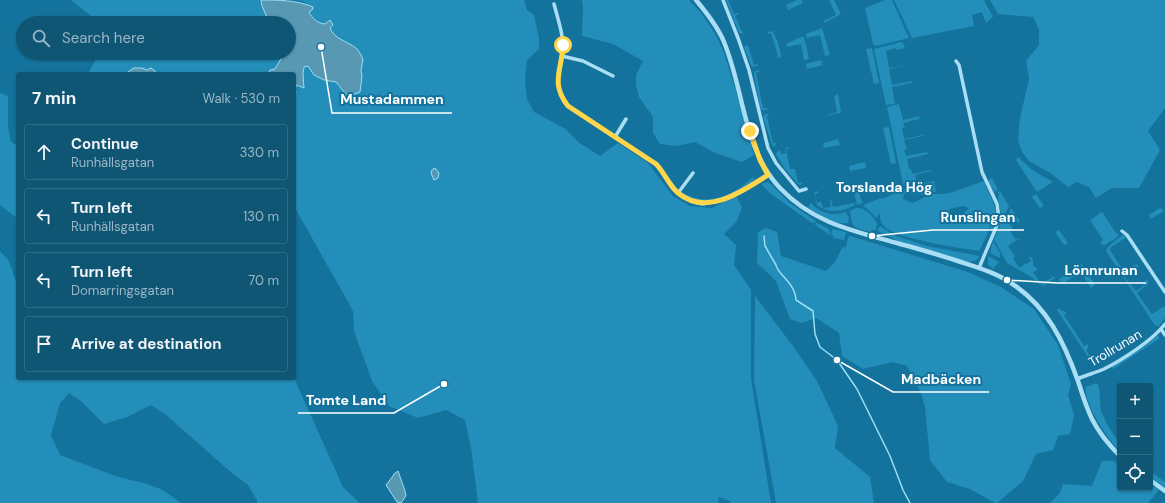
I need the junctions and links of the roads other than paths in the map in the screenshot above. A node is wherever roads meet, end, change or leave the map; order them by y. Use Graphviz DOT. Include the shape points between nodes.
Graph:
graph roads {
  1 [pos="696,0"];
  2 [pos="722,0"];
  3 [pos="554,4"];
  4 [pos="562,56"];
  5 [pos="956,61"];
  6 [pos="613,76"];
  7 [pos="626,119"];
  8 [pos="616,137"];
  9 [pos="693,173"];
  10 [pos="768,175"];
  11 [pos="806,189"];
  12 [pos="678,193"];
  13 [pos="1122,231"];
  14 [pos="980,268"];
  15 [pos="1165,292"];
  16 [pos="1165,324"];
  17 [pos="1161,330"];
  18 [pos="1165,335"];
  19 [pos="1077,379"];
  20 [pos="1119,455"];
  21 [pos="1153,482"];
  22 [pos="1165,491"];
  1 -- 10 [label="street" via="724,41 754,145"];
  2 -- 11 [label="street" via="747,63 768,148 793,185 799,191"];
  3 -- 4 [label="street" via="562,40"];
  4 -- 6 [label="street" via="586,62"];
  4 -- 8 [label="street" via="558,82 563,99 568,106"];
  5 -- 14 [label="street" via="982,172 997,204 999,219"];
  7 -- 8 [label="street"];
  8 -- 12 [label="street" via="656,164"];
  9 -- 12 [label="street"];
  10 -- 12 [label="street" via="741,192 719,201 698,203"];
  10 -- 14 [label="street" via="796,202 815,216 834,225"];
  13 -- 15 [label="street"];
  14 -- 19 [label="street" via="1012,283 1037,304 1064,344"];
  16 -- 17 [label="street, Trollrunan"];
  17 -- 18 [label="street, Trollrunan"];
  17 -- 19 [label="street, Trollrunan" via="1113,364"];
  19 -- 20 [label="street" via="1092,418"];
  21 -- 22 [label="street"];
}
